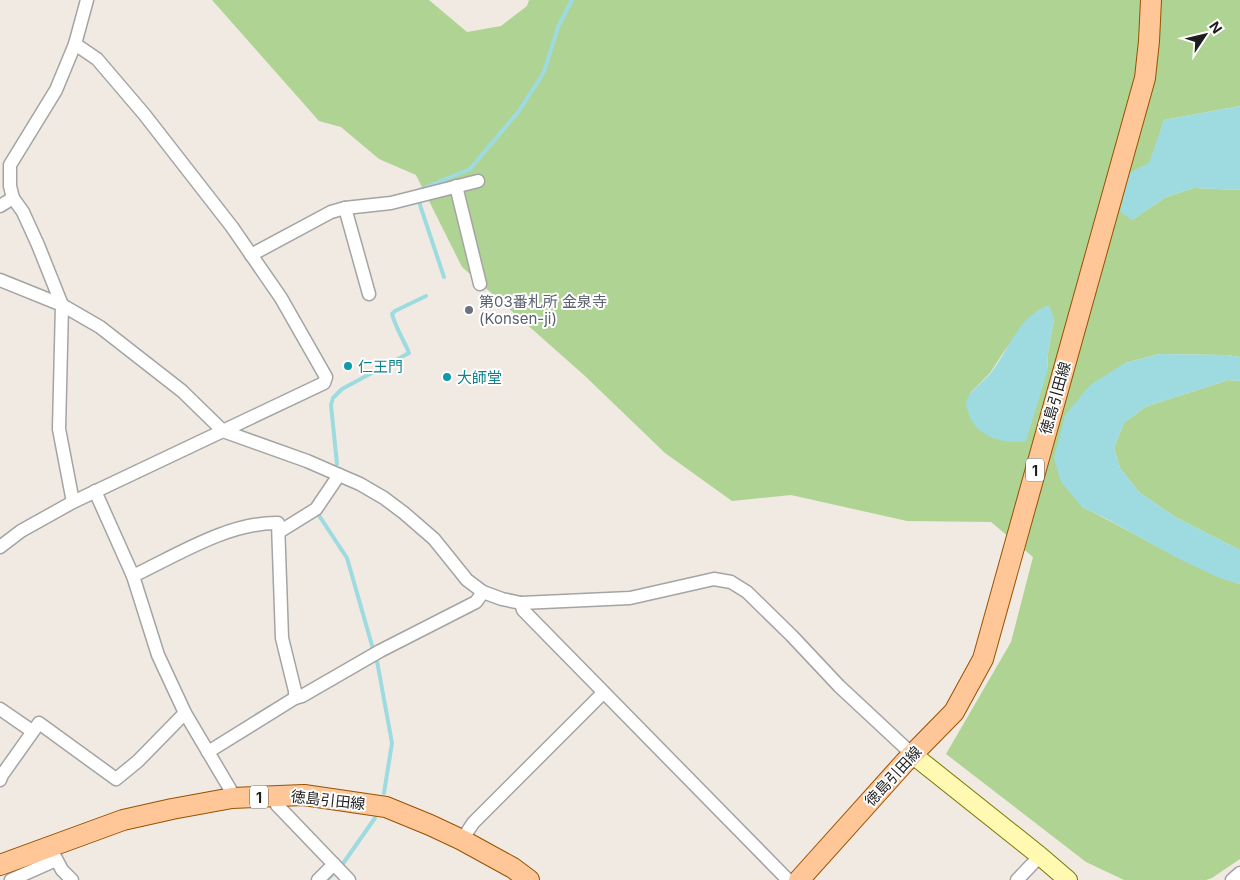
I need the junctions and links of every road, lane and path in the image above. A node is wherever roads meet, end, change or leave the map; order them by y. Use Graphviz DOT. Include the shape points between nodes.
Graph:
graph roads {
  1 [pos="87,0"];
  2 [pos="1151,0"];
  3 [pos="75,44"];
  4 [pos="0,156"];
  5 [pos="10,165"];
  6 [pos="478,181"];
  7 [pos="456,186"];
  8 [pos="13,198"];
  9 [pos="0,206"];
  10 [pos="345,208"];
  11 [pos="251,255"];
  12 [pos="0,280"];
  13 [pos="480,284"];
  14 [pos="369,294"];
  15 [pos="62,305"];
  16 [pos="223,431"];
  17 [pos="339,475"];
  18 [pos="95,491"];
  19 [pos="73,502"];
  20 [pos="279,532"];
  21 [pos="0,547"];
  22 [pos="133,576"];
  23 [pos="483,592"];
  24 [pos="521,603"];
  25 [pos="603,693"];
  26 [pos="295,698"];
  27 [pos="0,709"];
  28 [pos="185,713"];
  29 [pos="32,732"];
  30 [pos="208,752"];
  31 [pos="912,754"];
  32 [pos="0,780"];
  33 [pos="273,796"];
  34 [pos="232,798"];
  35 [pos="462,840"];
  36 [pos="53,853"];
  37 [pos="1040,856"];
  38 [pos="334,864"];
  39 [pos="0,865"];
  40 [pos="1240,873"];
  41 [pos="11,880"];
  42 [pos="72,880"];
  43 [pos="318,880"];
  44 [pos="349,880"];
  45 [pos="529,880"];
  46 [pos="788,880"];
  47 [pos="799,880"];
  48 [pos="1017,880"];
  49 [pos="1068,880"];
  50 [pos="1232,880"];
  1 -- 3 [label="street"];
  2 -- 31 [label="main road, 徳島引田線 / 1" via="1144,78 983,659 954,712"];
  3 -- 5 [label="street" via="56,90"];
  3 -- 11 [label="street" via="97,60 144,114"];
  4 -- 5 [label="street"];
  5 -- 8 [label="street"];
  6 -- 7 [label="street"];
  7 -- 10 [label="street" via="390,203"];
  7 -- 13 [label="street"];
  8 -- 9 [label="street"];
  8 -- 15 [label="street" via="38,244"];
  10 -- 11 [label="street" via="331,212"];
  10 -- 14 [label="street"];
  11 -- 16 [label="street" via="281,298 326,377 324,383"];
  12 -- 15 [label="street"];
  15 -- 16 [label="street" via="100,327 182,392"];
  15 -- 19 [label="street" via="59,429"];
  16 -- 17 [label="street"];
  16 -- 18 [label="street"];
  17 -- 20 [label="street" via="316,509"];
  17 -- 23 [label="street" via="360,484 404,513 434,539 467,580"];
  18 -- 19 [label="street"];
  18 -- 22 [label="street"];
  19 -- 21 [label="street"];
  20 -- 22 [label="street" via="278,523 238,528"];
  20 -- 26 [label="street" via="282,638"];
  22 -- 28 [label="street" via="158,655"];
  23 -- 24 [label="street"];
  23 -- 26 [label="street" via="476,602"];
  24 -- 25 [label="street" via="523,610"];
  24 -- 31 [label="street" via="630,598 714,579 731,582 747,592 839,686"];
  25 -- 35 [label="street" via="473,823"];
  25 -- 46 [label="street"];
  26 -- 30 [label="street"];
  27 -- 29 [label="street"];
  28 -- 29 [label="street" via="116,779 39,722"];
  28 -- 30 [label="street"];
  29 -- 32 [label="street"];
  30 -- 34 [label="street"];
  31 -- 37 [label="street"];
  31 -- 47 [label="main road, 徳島引田線 / 1"];
  33 -- 34 [label="main road, 徳島引田線 / 1"];
  33 -- 35 [label="main road, 徳島引田線 / 1" via="304,795 386,807"];
  33 -- 38 [label="street" via="277,806"];
  34 -- 36 [label="main road, 徳島引田線 / 1" via="123,820"];
  35 -- 45 [label="main road, 徳島引田線 / 1"];
  36 -- 39 [label="main road, 徳島引田線 / 1"];
  36 -- 41 [label="street"];
  36 -- 42 [label="street"];
  37 -- 48 [label="street"];
  37 -- 49 [label="street"];
  38 -- 43 [label="street"];
  38 -- 44 [label="street"];
  40 -- 50 [label="street"];
}
